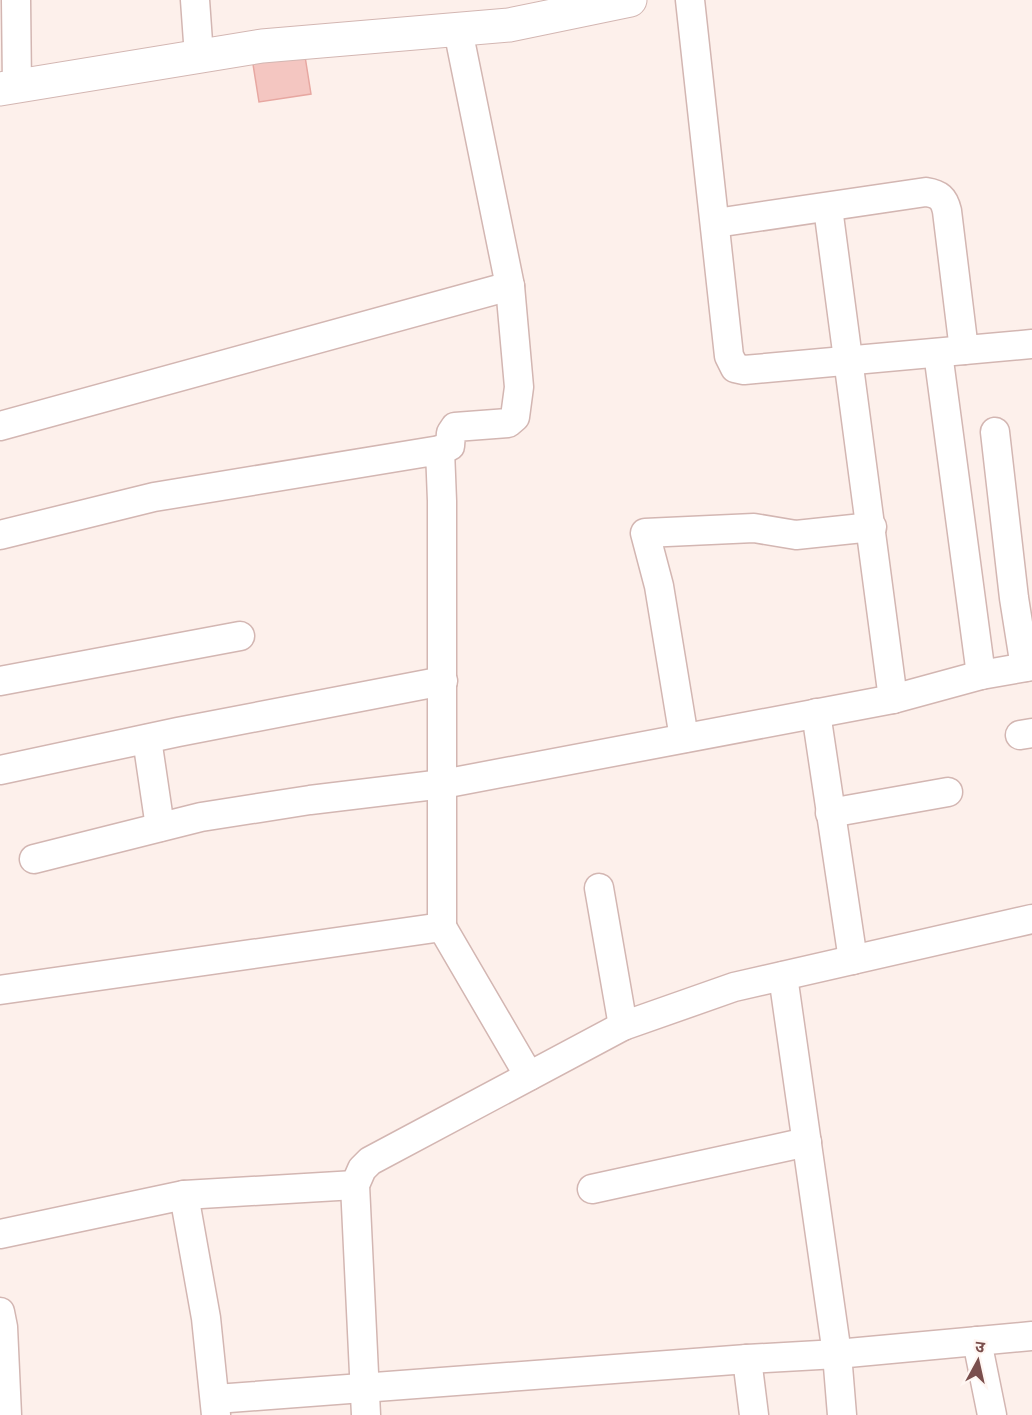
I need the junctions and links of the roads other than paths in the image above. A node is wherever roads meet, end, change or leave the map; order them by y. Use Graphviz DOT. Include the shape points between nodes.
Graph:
graph roads {
  1 [pos="16,0"];
  2 [pos="195,0"];
  3 [pos="630,0"];
  4 [pos="690,0"];
  5 [pos="559,7"];
  6 [pos="458,30"];
  7 [pos="8,45"];
  8 [pos="199,56"];
  9 [pos="9,87"];
  10 [pos="828,208"];
  11 [pos="716,223"];
  12 [pos="510,286"];
  13 [pos="1032,344"];
  14 [pos="951,351"];
  15 [pos="848,362"];
  16 [pos="0,426"];
  17 [pos="995,432"];
  18 [pos="440,450"];
  19 [pos="872,527"];
  20 [pos="0,535"];
  21 [pos="240,636"];
  22 [pos="1029,666"];
  23 [pos="981,675"];
  24 [pos="0,681"];
  25 [pos="443,681"];
  26 [pos="893,699"];
  27 [pos="816,713"];
  28 [pos="684,738"];
  29 [pos="147,739"];
  30 [pos="0,770"];
  31 [pos="442,784"];
  32 [pos="948,792"];
  33 [pos="830,813"];
  34 [pos="160,827"];
  35 [pos="34,859"];
  36 [pos="599,888"];
  37 [pos="1032,919"];
  38 [pos="442,927"];
  39 [pos="853,960"];
  40 [pos="783,976"];
  41 [pos="0,990"];
  42 [pos="623,1026"];
  43 [pos="529,1076"];
  44 [pos="807,1142"];
  45 [pos="355,1185"];
  46 [pos="592,1189"];
  47 [pos="184,1195"];
  48 [pos="0,1234"];
  49 [pos="0,1312"];
  50 [pos="1032,1336"];
  51 [pos="977,1341"];
  52 [pos="837,1354"];
  53 [pos="747,1359"];
  54 [pos="364,1402"];
  55 [pos="216,1407"];
  56 [pos="7,1415"];
  57 [pos="754,1415"];
  58 [pos="842,1415"];
  59 [pos="992,1415"];
  1 -- 7 [label="street"];
  2 -- 8 [label="street"];
  3 -- 5 [label="street"];
  4 -- 11 [label="street"];
  5 -- 6 [label="street" via="508,26"];
  6 -- 8 [label="street" via="262,46"];
  6 -- 12 [label="street"];
  7 -- 9 [label="street"];
  8 -- 9 [label="street"];
  10 -- 11 [label="street"];
  10 -- 14 [label="street" via="926,192 941,197 947,211"];
  10 -- 15 [label="street"];
  11 -- 15 [label="street" via="731,364 744,370"];
  12 -- 16 [label="street"];
  12 -- 18 [label="street" via="519,387 515,417 508,423 455,428 450,446"];
  13 -- 14 [label="street"];
  14 -- 15 [label="street"];
  14 -- 23 [label="street"];
  15 -- 19 [label="street"];
  17 -- 22 [label="street" via="1013,588"];
  18 -- 20 [label="street" via="154,497"];
  18 -- 25 [label="street"];
  19 -- 26 [label="street"];
  19 -- 28 [label="street" via="796,535 754,528 645,534 659,586"];
  21 -- 24 [label="street"];
  22 -- 23 [label="street"];
  23 -- 26 [label="street"];
  25 -- 29 [label="street"];
  25 -- 31 [label="street"];
  26 -- 27 [label="street"];
  27 -- 28 [label="street"];
  27 -- 33 [label="street"];
  28 -- 31 [label="street"];
  29 -- 30 [label="street"];
  29 -- 34 [label="street"];
  31 -- 34 [label="street" via="277,805"];
  31 -- 38 [label="street"];
  32 -- 33 [label="street"];
  33 -- 39 [label="street"];
  34 -- 35 [label="street"];
  36 -- 42 [label="street"];
  37 -- 39 [label="street"];
  38 -- 41 [label="street"];
  38 -- 43 [label="street"];
  39 -- 40 [label="street"];
  40 -- 42 [label="street" via="724,990"];
  40 -- 44 [label="street"];
  42 -- 43 [label="street"];
  43 -- 45 [label="street" via="370,1161"];
  44 -- 46 [label="street"];
  44 -- 52 [label="street"];
  45 -- 47 [label="street"];
  45 -- 54 [label="street"];
  47 -- 48 [label="street"];
  47 -- 55 [label="street" via="206,1318"];
  49 -- 56 [label="street"];
  50 -- 51 [label="street"];
  51 -- 52 [label="street"];
  51 -- 59 [label="street"];
  52 -- 53 [label="street"];
  52 -- 58 [label="street"];
  53 -- 54 [label="street"];
  53 -- 57 [label="street"];
  54 -- 55 [label="street"];
}
